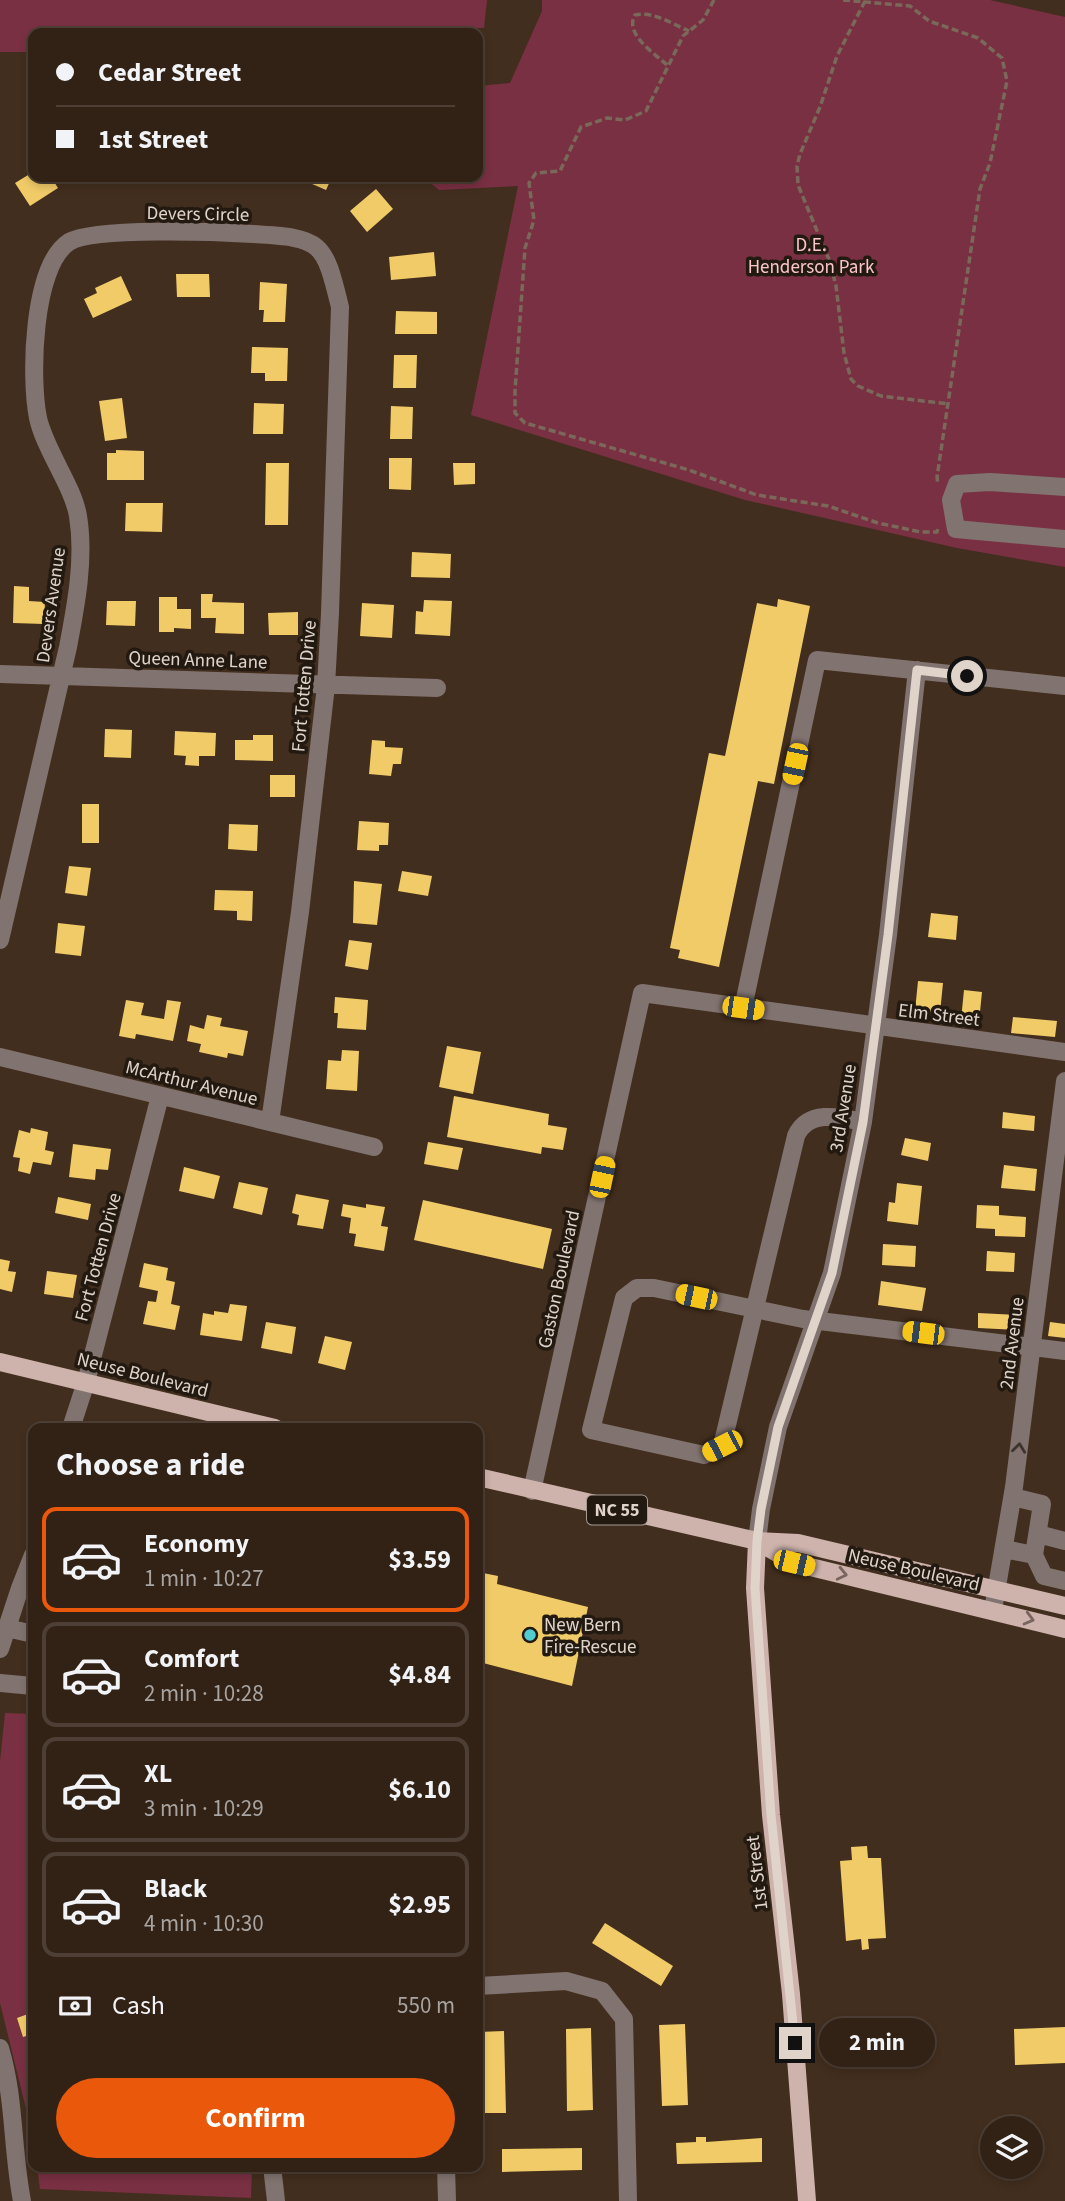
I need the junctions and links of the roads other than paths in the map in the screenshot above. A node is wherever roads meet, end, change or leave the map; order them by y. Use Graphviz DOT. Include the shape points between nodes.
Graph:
graph roads {
  1 [pos="67,243"];
  2 [pos="324,254"];
  3 [pos="1065,487"];
  4 [pos="1065,539"];
  5 [pos="917,670"];
  6 [pos="0,674"];
  7 [pos="61,675"];
  8 [pos="326,686"];
  9 [pos="1065,686"];
  10 [pos="436,688"];
  11 [pos="0,940"];
  12 [pos="642,993"];
  13 [pos="743,1008"];
  14 [pos="876,1027"];
  15 [pos="1065,1052"];
  16 [pos="0,1057"];
  17 [pos="1065,1082"];
  18 [pos="160,1096"];
  19 [pos="270,1122"];
  20 [pos="863,1122"];
  21 [pos="374,1147"];
  22 [pos="754,1308"];
  23 [pos="815,1319"];
  24 [pos="1031,1347"];
  25 [pos="1065,1351"];
  26 [pos="0,1362"];
  27 [pos="86,1382"];
  28 [pos="73,1423"];
  29 [pos="253,1423"];
  30 [pos="483,1478"];
  31 [pos="532,1491"];
  32 [pos="1013,1497"];
  33 [pos="1038,1534"];
  34 [pos="757,1541"];
  35 [pos="1065,1541"];
  36 [pos="1004,1549"];
  37 [pos="1034,1555"];
  38 [pos="28,1569"];
  39 [pos="1044,1576"];
  40 [pos="1063,1578"];
  41 [pos="998,1588"];
  42 [pos="1038,1599"];
  43 [pos="1065,1606"];
  44 [pos="993,1610"];
  45 [pos="1065,1629"];
  46 [pos="28,1635"];
  47 [pos="2,1640"];
  48 [pos="0,1683"];
  49 [pos="28,1686"];
  50 [pos="483,1986"];
  51 [pos="0,2048"];
  52 [pos="273,2172"];
  53 [pos="446,2172"];
  54 [pos="22,2201"];
  55 [pos="276,2201"];
  56 [pos="447,2201"];
  57 [pos="628,2201"];
  58 [pos="807,2201"];
  1 -- 2 [label="street, Devers Circle" via="101,234 219,232 302,240"];
  1 -- 7 [label="street, Devers Avenue" via="48,268 40,292 35,386 38,419 77,512 81,538 75,610"];
  2 -- 8 [label="street, Fort Totten Drive" via="340,307"];
  3 -- 4 [label="street" via="957,484 951,500 956,529"];
  5 -- 9 [label="street"];
  5 -- 13 [label="street" via="817,660"];
  5 -- 14 [label="street, 3rd Avenue"];
  6 -- 7 [label="street, Queen Anne Lane"];
  7 -- 8 [label="street, Queen Anne Lane"];
  7 -- 11 [label="street, Devers Avenue"];
  8 -- 10 [label="street, Queen Anne Lane"];
  8 -- 19 [label="street, Fort Totten Drive"];
  12 -- 13 [label="street, Elm Street"];
  12 -- 31 [label="street, Gaston Boulevard"];
  13 -- 14 [label="street, Elm Street"];
  14 -- 15 [label="street, Elm Street"];
  14 -- 20 [label="street, 3rd Avenue"];
  16 -- 18 [label="street, McArthur Avenue"];
  17 -- 24 [label="street, 2nd Avenue"];
  18 -- 19 [label="street, McArthur Avenue"];
  18 -- 27 [label="street, Fort Totten Drive"];
  19 -- 21 [label="street, McArthur Avenue"];
  20 -- 22 [label="street" via="819,1116 800,1126"];
  20 -- 23 [label="street, 3rd Avenue" via="832,1273"];
  22 -- 22 [label="street" via="637,1288 624,1298 591,1430 704,1455 722,1446"];
  22 -- 23 [label="street"];
  23 -- 24 [label="street"];
  23 -- 34 [label="street, 3rd Avenue" via="778,1427"];
  24 -- 25 [label="street"];
  32 -- 24 [label="street, 2nd Avenue, one-way"];
  26 -- 27 [label="main road, Neuse Boulevard"];
  27 -- 28 [label="street, Fort Totten Drive"];
  27 -- 29 [label="main road, Neuse Boulevard"];
  30 -- 31 [label="main road, Neuse Boulevard / NC 55"];
  31 -- 34 [label="main road, Neuse Boulevard / NC 55"];
  32 -- 33 [label="street" via="1042,1504"];
  32 -- 36 [label="street, 2nd Avenue"];
  33 -- 35 [label="street"];
  33 -- 37 [label="street"];
  34 -- 41 [label="main road, Neuse Boulevard" via="798,1543"];
  34 -- 44 [label="main road, Neuse Boulevard, one-way" via="794,1563"];
  34 -- 58 [label="main road, 1st Street" via="755,1588 771,1815"];
  36 -- 37 [label="street"];
  36 -- 41 [label="street, 2nd Avenue"];
  37 -- 39 [label="street"];
  38 -- 47 [label="street"];
  39 -- 40 [label="street"];
  39 -- 42 [label="street"];
  41 -- 42 [label="main road, Neuse Boulevard"];
  41 -- 44 [label="street, 2nd Avenue"];
  42 -- 43 [label="main road, Neuse Boulevard"];
  44 -- 45 [label="main road, Neuse Boulevard, one-way"];
  46 -- 47 [label="street"];
  48 -- 49 [label="street"];
  50 -- 57 [label="street" via="566,1981 602,1991 624,2019"];
  51 -- 54 [label="street"];
  52 -- 55 [label="street"];
  53 -- 56 [label="street"];
}
